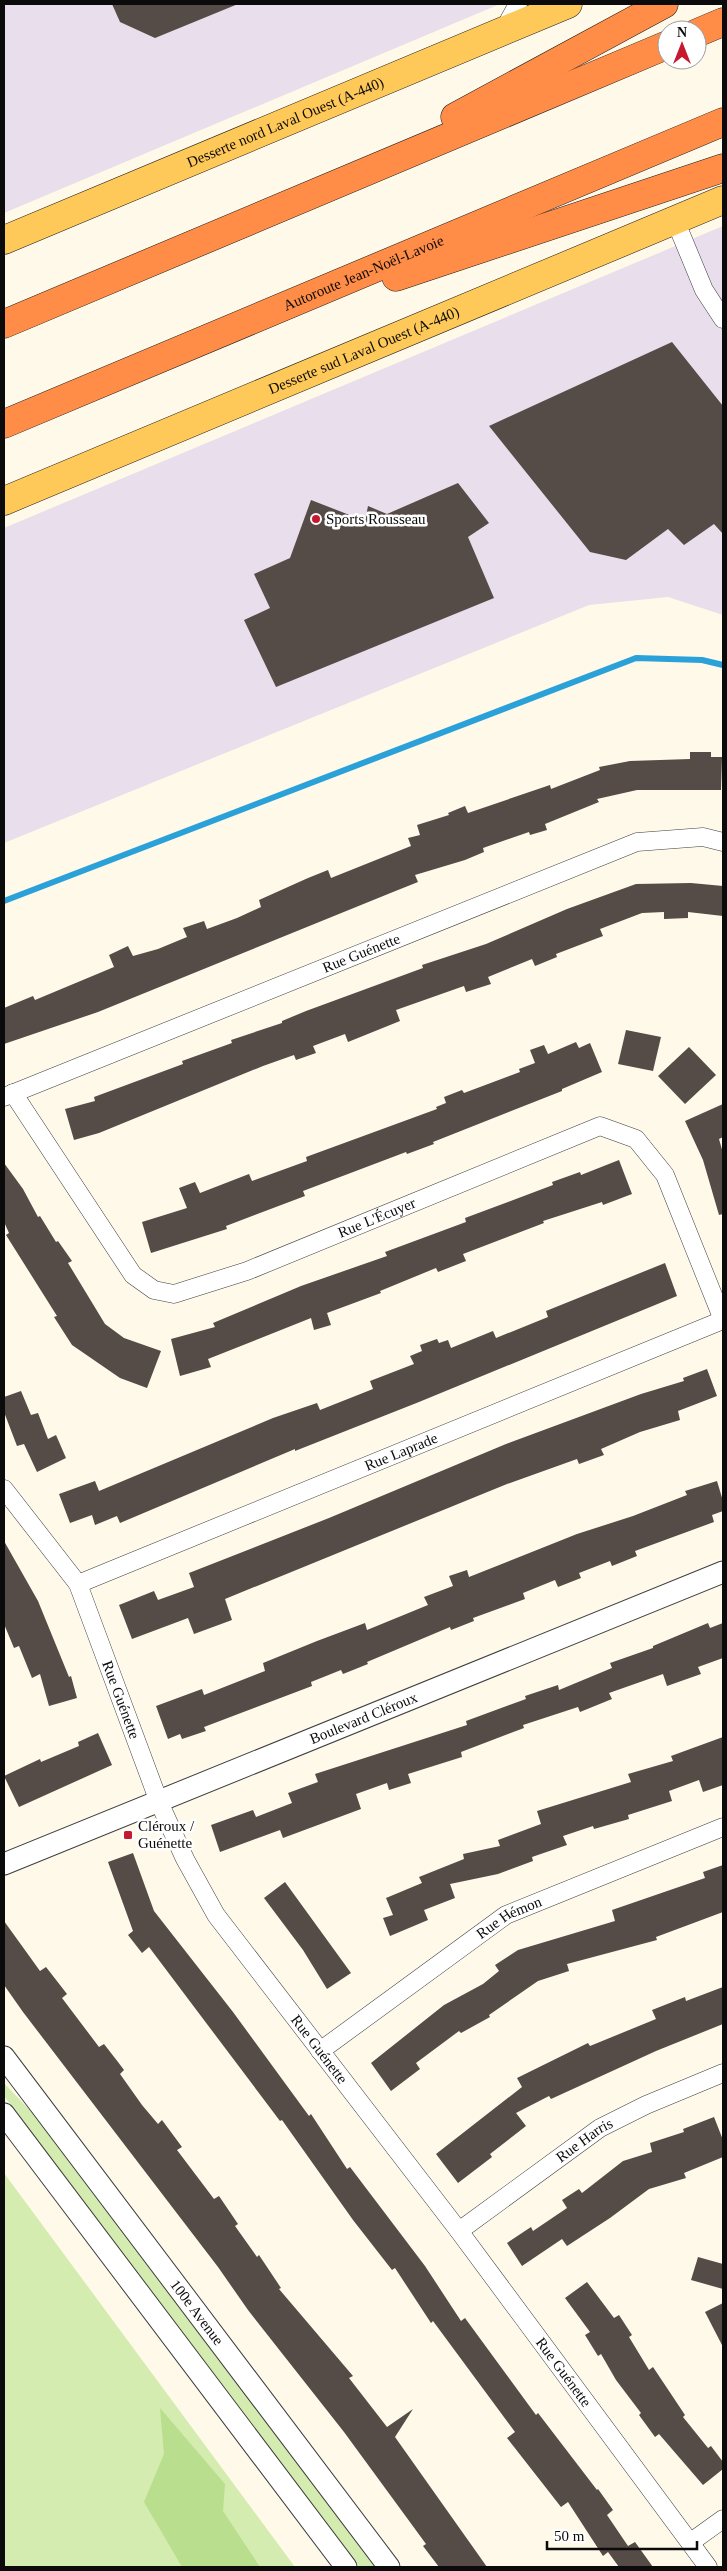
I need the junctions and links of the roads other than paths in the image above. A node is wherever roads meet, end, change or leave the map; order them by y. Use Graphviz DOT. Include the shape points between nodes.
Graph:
graph roads {
  1 [pos="518,4"];
  2 [pos="568,4"];
  3 [pos="664,4"];
  4 [pos="723,22"];
  5 [pos="707,29"];
  6 [pos="503,31"];
  7 [pos="657,49"];
  8 [pos="723,122"];
  9 [pos="723,168"];
  10 [pos="332,186"];
  11 [pos="723,200"];
  12 [pos="675,220"];
  13 [pos="4,240"];
  14 [pos="723,320"];
  15 [pos="4,324"];
  16 [pos="195,344"];
  17 [pos="4,424"];
  18 [pos="4,501"];
  19 [pos="723,842"];
  20 [pos="8,1095"];
  21 [pos="723,1320"];
  22 [pos="4,1489"];
  23 [pos="723,1572"];
  24 [pos="78,1584"];
  25 [pos="159,1802"];
  26 [pos="723,1827"];
  27 [pos="5,1860"];
  28 [pos="320,2051"];
  29 [pos="4,2057"];
  30 [pos="723,2073"];
  31 [pos="4,2114"];
  32 [pos="459,2231"];
  33 [pos="723,2519"];
  34 [pos="691,2542"];
  35 [pos="346,2567"];
  36 [pos="389,2567"];
  37 [pos="708,2567"];
  1 -- 6 [label="street"];
  2 -- 6 [label="main road, Desserte nord Laval Ouest (A-440)"];
  3 -- 10 [label="highway"];
  4 -- 5 [label="highway"];
  6 -- 13 [label="main road, Desserte nord Laval Ouest (A-440)"];
  7 -- 10 [label="highway"];
  8 -- 16 [label="highway, Autoroute Jean-Noël-Lavoie"];
  9 -- 16 [label="highway"];
  10 -- 15 [label="highway"];
  11 -- 12 [label="main road, Desserte sud Laval Ouest (A-440)"];
  12 -- 14 [label="street" via="704,290"];
  12 -- 18 [label="main road, Desserte sud Laval Ouest (A-440)"];
  16 -- 17 [label="highway, Autoroute Jean-Noël-Lavoie"];
  19 -- 20 [label="street, Rue Guénette" via="703,837 637,842"];
  20 -- 21 [label="street, Rue L'Écuyer" via="133,1275 154,1290 174,1294 247,1271 600,1126 636,1139 666,1175"];
  21 -- 24 [label="street, Rue Laprade"];
  22 -- 24 [label="street, Rue Guénette"];
  23 -- 25 [label="street, Boulevard Cléroux"];
  24 -- 25 [label="street, Rue Guénette"];
  25 -- 27 [label="street, Boulevard Cléroux"];
  25 -- 28 [label="street, Rue Guénette" via="216,1915"];
  26 -- 28 [label="street, Rue Hémon" via="506,1915"];
  28 -- 32 [label="street, Rue Guénette"];
  29 -- 36 [label="street, 100e Avenue"];
  30 -- 32 [label="street, Rue Harris" via="600,2128"];
  31 -- 35 [label="street"];
  32 -- 34 [label="street, Rue Guénette"];
  33 -- 34 [label="street"];
  34 -- 37 [label="street, Rue Guénette"];
}
